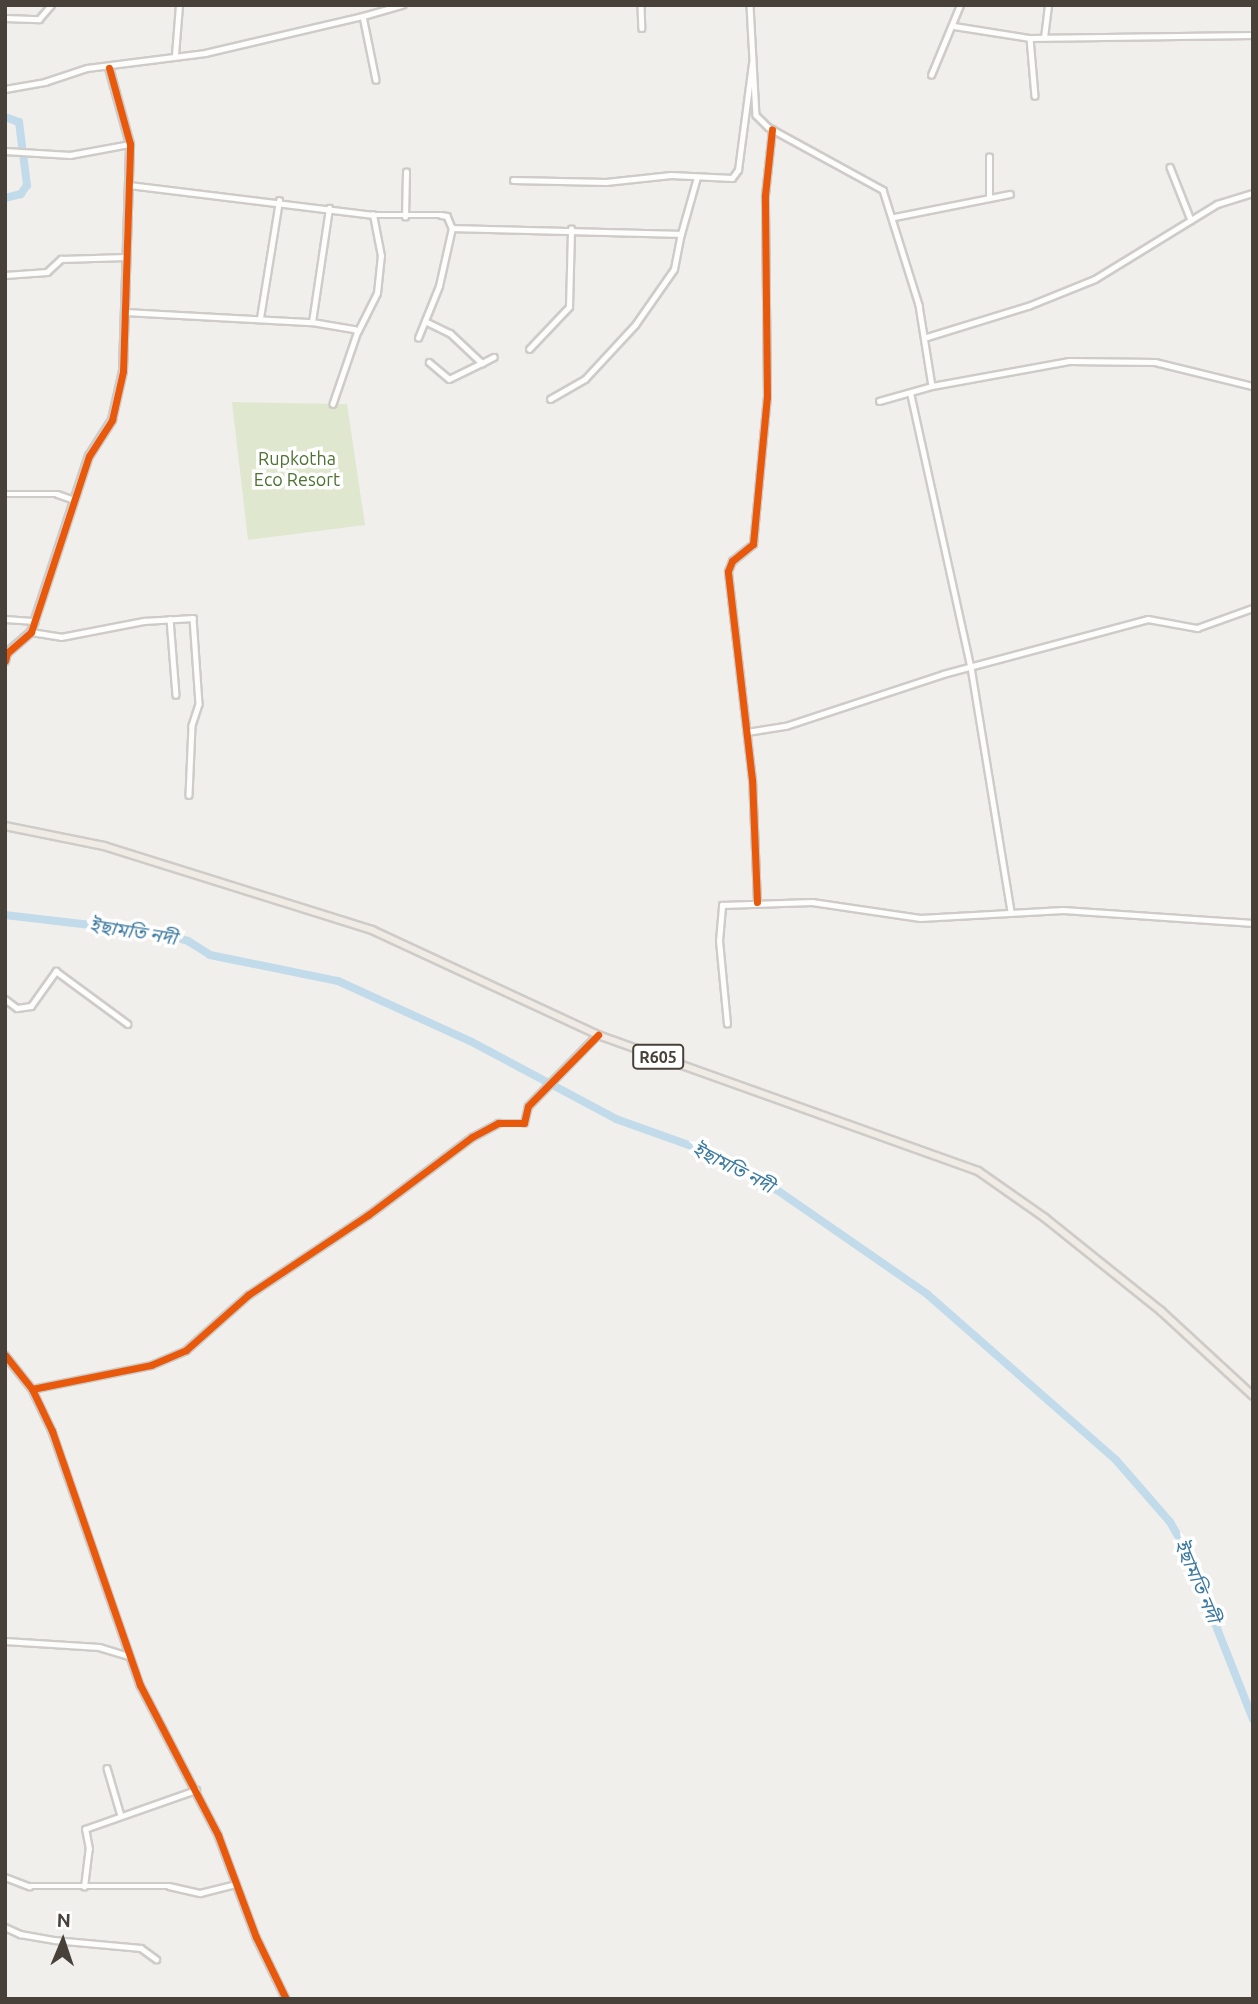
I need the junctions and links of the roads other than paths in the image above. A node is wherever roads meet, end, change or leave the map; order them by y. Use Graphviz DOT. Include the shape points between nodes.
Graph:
graph roads {
  1 [pos="51,5"];
  2 [pos="179,5"];
  3 [pos="402,5"];
  4 [pos="640,5"];
  5 [pos="750,5"];
  6 [pos="960,5"];
  7 [pos="1048,5"];
  8 [pos="363,16"];
  9 [pos="5,18"];
  10 [pos="954,26"];
  11 [pos="642,29"];
  12 [pos="1253,35"];
  13 [pos="1030,38"];
  14 [pos="1044,38"];
  15 [pos="175,55"];
  16 [pos="753,63"];
  17 [pos="109,68"];
  18 [pos="930,75"];
  19 [pos="376,80"];
  20 [pos="5,89"];
  21 [pos="1035,96"];
  22 [pos="772,129"];
  23 [pos="130,144"];
  24 [pos="8,151"];
  25 [pos="989,157"];
  26 [pos="1170,167"];
  27 [pos="406,172"];
  28 [pos="697,177"];
  29 [pos="513,180"];
  30 [pos="128,185"];
  31 [pos="1253,193"];
  32 [pos="1010,194"];
  33 [pos="989,198"];
  34 [pos="279,201"];
  35 [pos="329,208"];
  36 [pos="373,215"];
  37 [pos="405,217"];
  38 [pos="894,218"];
  39 [pos="1191,220"];
  40 [pos="452,228"];
  41 [pos="571,229"];
  42 [pos="681,234"];
  43 [pos="126,257"];
  44 [pos="5,275"];
  45 [pos="125,312"];
  46 [pos="260,318"];
  47 [pos="425,321"];
  48 [pos="312,322"];
  49 [pos="358,331"];
  50 [pos="927,337"];
  51 [pos="418,338"];
  52 [pos="529,349"];
  53 [pos="494,357"];
  54 [pos="429,362"];
  55 [pos="482,363"];
  56 [pos="932,386"];
  57 [pos="1253,386"];
  58 [pos="911,395"];
  59 [pos="550,399"];
  60 [pos="879,401"];
  61 [pos="333,404"];
  62 [pos="5,494"];
  63 [pos="74,500"];
  64 [pos="1253,608"];
  65 [pos="5,619"];
  66 [pos="170,619"];
  67 [pos="34,621"];
  68 [pos="32,632"];
  69 [pos="5,661"];
  70 [pos="971,667"];
  71 [pos="176,695"];
  72 [pos="747,732"];
  73 [pos="189,795"];
  74 [pos="5,826"];
  75 [pos="757,902"];
  76 [pos="1010,910"];
  77 [pos="1253,923"];
  78 [pos="5,999"];
  79 [pos="128,1024"];
  80 [pos="727,1024"];
  81 [pos="598,1035"];
  82 [pos="5,1355"];
  83 [pos="32,1389"];
  84 [pos="1253,1396"];
  85 [pos="5,1641"];
  86 [pos="130,1657"];
  87 [pos="107,1768"];
  88 [pos="196,1790"];
  89 [pos="121,1816"];
  90 [pos="5,1877"];
  91 [pos="235,1884"];
  92 [pos="84,1887"];
  93 [pos="5,1927"];
  94 [pos="156,1959"];
  95 [pos="286,1999"];
  1 -- 9 [label="street" via="39,19"];
  2 -- 15 [label="street"];
  3 -- 8 [label="street"];
  4 -- 11 [label="street"];
  5 -- 16 [label="street"];
  6 -- 10 [label="street"];
  7 -- 14 [label="street"];
  8 -- 15 [label="street" via="205,53"];
  8 -- 19 [label="street"];
  10 -- 13 [label="street"];
  10 -- 18 [label="street"];
  12 -- 14 [label="street"];
  13 -- 14 [label="street"];
  13 -- 21 [label="street"];
  15 -- 17 [label="street"];
  16 -- 22 [label="street" via="756,116"];
  16 -- 28 [label="street" via="736,174 732,178"];
  17 -- 20 [label="street" via="87,68"];
  17 -- 23 [label="street"];
  22 -- 38 [label="street" via="875,182"];
  22 -- 72 [label="street" via="765,195 767,397 753,544 732,561 728,571"];
  23 -- 24 [label="street" via="70,155"];
  23 -- 30 [label="street"];
  25 -- 33 [label="street"];
  26 -- 39 [label="street"];
  27 -- 37 [label="street"];
  28 -- 29 [label="street"];
  28 -- 42 [label="street"];
  30 -- 34 [label="street"];
  30 -- 43 [label="street"];
  31 -- 39 [label="street" via="1217,204"];
  32 -- 33 [label="street"];
  33 -- 38 [label="street"];
  34 -- 35 [label="street"];
  34 -- 46 [label="street"];
  35 -- 36 [label="street"];
  35 -- 48 [label="street"];
  36 -- 37 [label="street"];
  36 -- 49 [label="street" via="381,256 377,293"];
  37 -- 40 [label="street" via="447,216"];
  38 -- 50 [label="street"];
  39 -- 50 [label="street" via="1095,279 1028,306"];
  40 -- 41 [label="street"];
  40 -- 47 [label="street" via="439,286"];
  41 -- 42 [label="street"];
  41 -- 52 [label="street" via="569,307"];
  42 -- 59 [label="street" via="674,270 635,325 585,379"];
  43 -- 44 [label="street" via="61,259 47,272"];
  43 -- 45 [label="street"];
  45 -- 46 [label="street"];
  45 -- 63 [label="street" via="123,371 112,420 89,456"];
  46 -- 48 [label="street"];
  47 -- 51 [label="street"];
  47 -- 55 [label="street" via="450,333"];
  48 -- 49 [label="street"];
  49 -- 61 [label="street"];
  50 -- 56 [label="street"];
  53 -- 55 [label="street"];
  54 -- 55 [label="street" via="449,379"];
  56 -- 57 [label="street" via="1049,363 1091,360 1155,362"];
  56 -- 58 [label="street"];
  58 -- 60 [label="street"];
  58 -- 70 [label="street"];
  62 -- 63 [label="street" via="57,495"];
  63 -- 67 [label="street"];
  64 -- 70 [label="street" via="1197,628 1148,619"];
  65 -- 67 [label="street"];
  66 -- 68 [label="street" via="61,637"];
  66 -- 71 [label="street"];
  66 -- 73 [label="street" via="191,616 194,621 199,704 192,726"];
  67 -- 68 [label="street"];
  68 -- 69 [label="street" via="7,653"];
  70 -- 72 [label="street" via="786,726"];
  70 -- 76 [label="street"];
  72 -- 75 [label="street"];
  74 -- 81 [label="main road, R605" via="104,846 353,923"];
  75 -- 76 [label="street" via="812,902 920,918 978,918"];
  75 -- 80 [label="street" via="719,907"];
  76 -- 77 [label="street"];
  78 -- 79 [label="street" via="17,1007 31,1006 56,971"];
  81 -- 83 [label="street" via="528,1106 524,1123 498,1123 471,1136 368,1215 248,1295 186,1350 151,1365"];
  81 -- 84 [label="main road, R605" via="984,1174 1153,1304"];
  82 -- 83 [label="street"];
  83 -- 86 [label="street" via="74,1484"];
  85 -- 86 [label="street" via="99,1647"];
  86 -- 88 [label="street"];
  87 -- 89 [label="street"];
  88 -- 89 [label="street"];
  88 -- 91 [label="street"];
  89 -- 92 [label="street" via="84,1831 89,1849"];
  90 -- 92 [label="street" via="29,1885"];
  91 -- 92 [label="street" via="200,1893 169,1886"];
  91 -- 95 [label="street"];
  93 -- 94 [label="street" via="32,1936 141,1948"];
}
